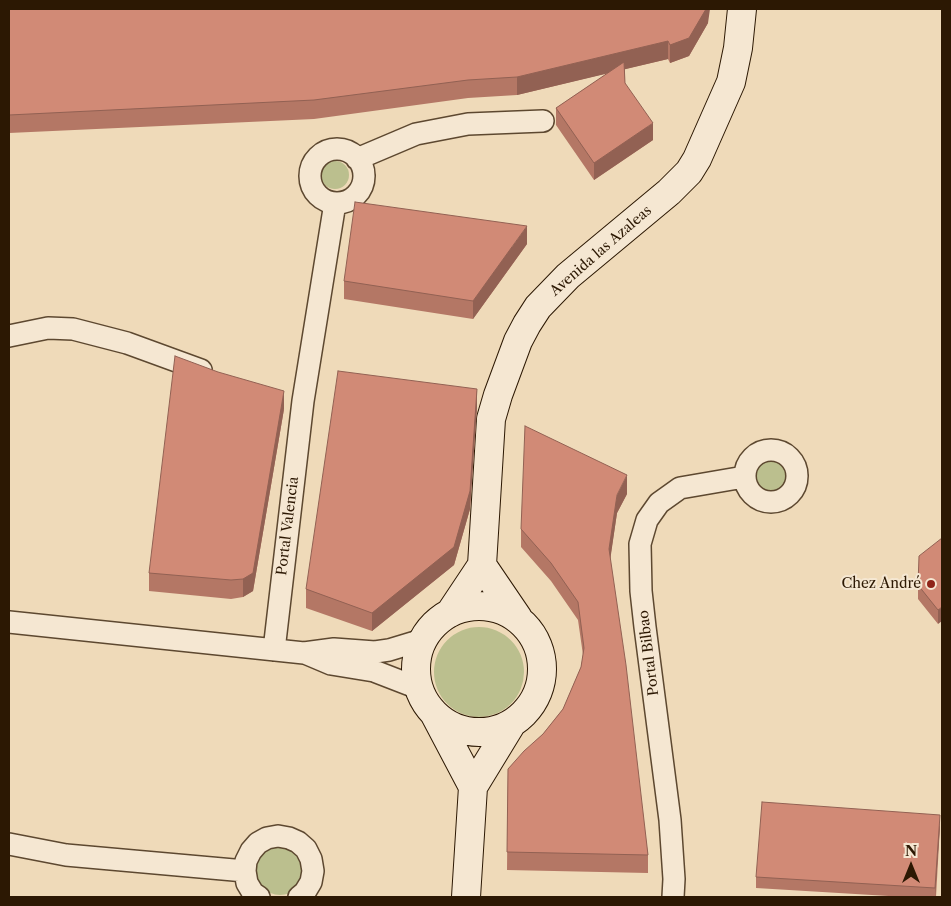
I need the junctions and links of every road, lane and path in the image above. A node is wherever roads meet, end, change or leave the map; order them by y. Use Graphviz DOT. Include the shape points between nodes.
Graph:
graph roads {
  1 [pos="742,9"];
  2 [pos="543,121"];
  3 [pos="357,159"];
  4 [pos="335,203"];
  5 [pos="9,336"];
  6 [pos="222,378"];
  7 [pos="744,477"];
  8 [pos="482,565"];
  9 [pos="450,613"];
  10 [pos="518,618"];
  11 [pos="9,622"];
  12 [pos="422,640"];
  13 [pos="274,650"];
  14 [pos="304,653"];
  15 [pos="418,688"];
  16 [pos="434,713"];
  17 [pos="512,723"];
  18 [pos="473,786"];
  19 [pos="9,844"];
  20 [pos="245,871"];
  21 [pos="259,897"];
  22 [pos="299,897"];
  23 [pos="466,897"];
  24 [pos="673,897"];
  1 -- 8 [label="street, Avenida las Azaleas" via="730,82 689,172 568,276 538,307 518,341 491,419"];
  2 -- 3 [label="street" via="468,124 416,134"];
  3 -- 4 [label="street" via="364,178 358,194 352,200"];
  3 -- 4 [label="street" via="345,150 336,149 319,155 313,162 309,180 312,189 325,201"];
  4 -- 13 [label="street, Portal Valencia" via="294,399"];
  5 -- 6 [label="street" via="48,328 73,329 127,343"];
  7 -- 24 [label="street, Portal Bilbao" via="680,488 659,503 647,520 640,544 645,627 670,820"];
  8 -- 9 [label="street"];
  8 -- 10 [label="street"];
  9 -- 10 [label="street" via="480,605 500,609"];
  9 -- 12 [label="street" via="434,624"];
  10 -- 17 [label="street" via="540,649 542,677 532,703"];
  11 -- 13 [label="street"];
  12 -- 14 [label="street" via="375,652 334,649"];
  12 -- 15 [label="street" via="416,659"];
  13 -- 14 [label="street"];
  14 -- 15 [label="street" via="331,664 388,675"];
  15 -- 16 [label="street"];
  16 -- 17 [label="street" via="449,725 476,732 495,730"];
  16 -- 18 [label="street"];
  17 -- 18 [label="street"];
  18 -- 23 [label="street"];
  19 -- 20 [label="street" via="66,855"];
  20 -- 21 [label="street" via="247,883"];
  20 -- 22 [label="street" via="248,856 258,843 267,838 278,836 298,842 311,859 313,871 311,882"];
}
